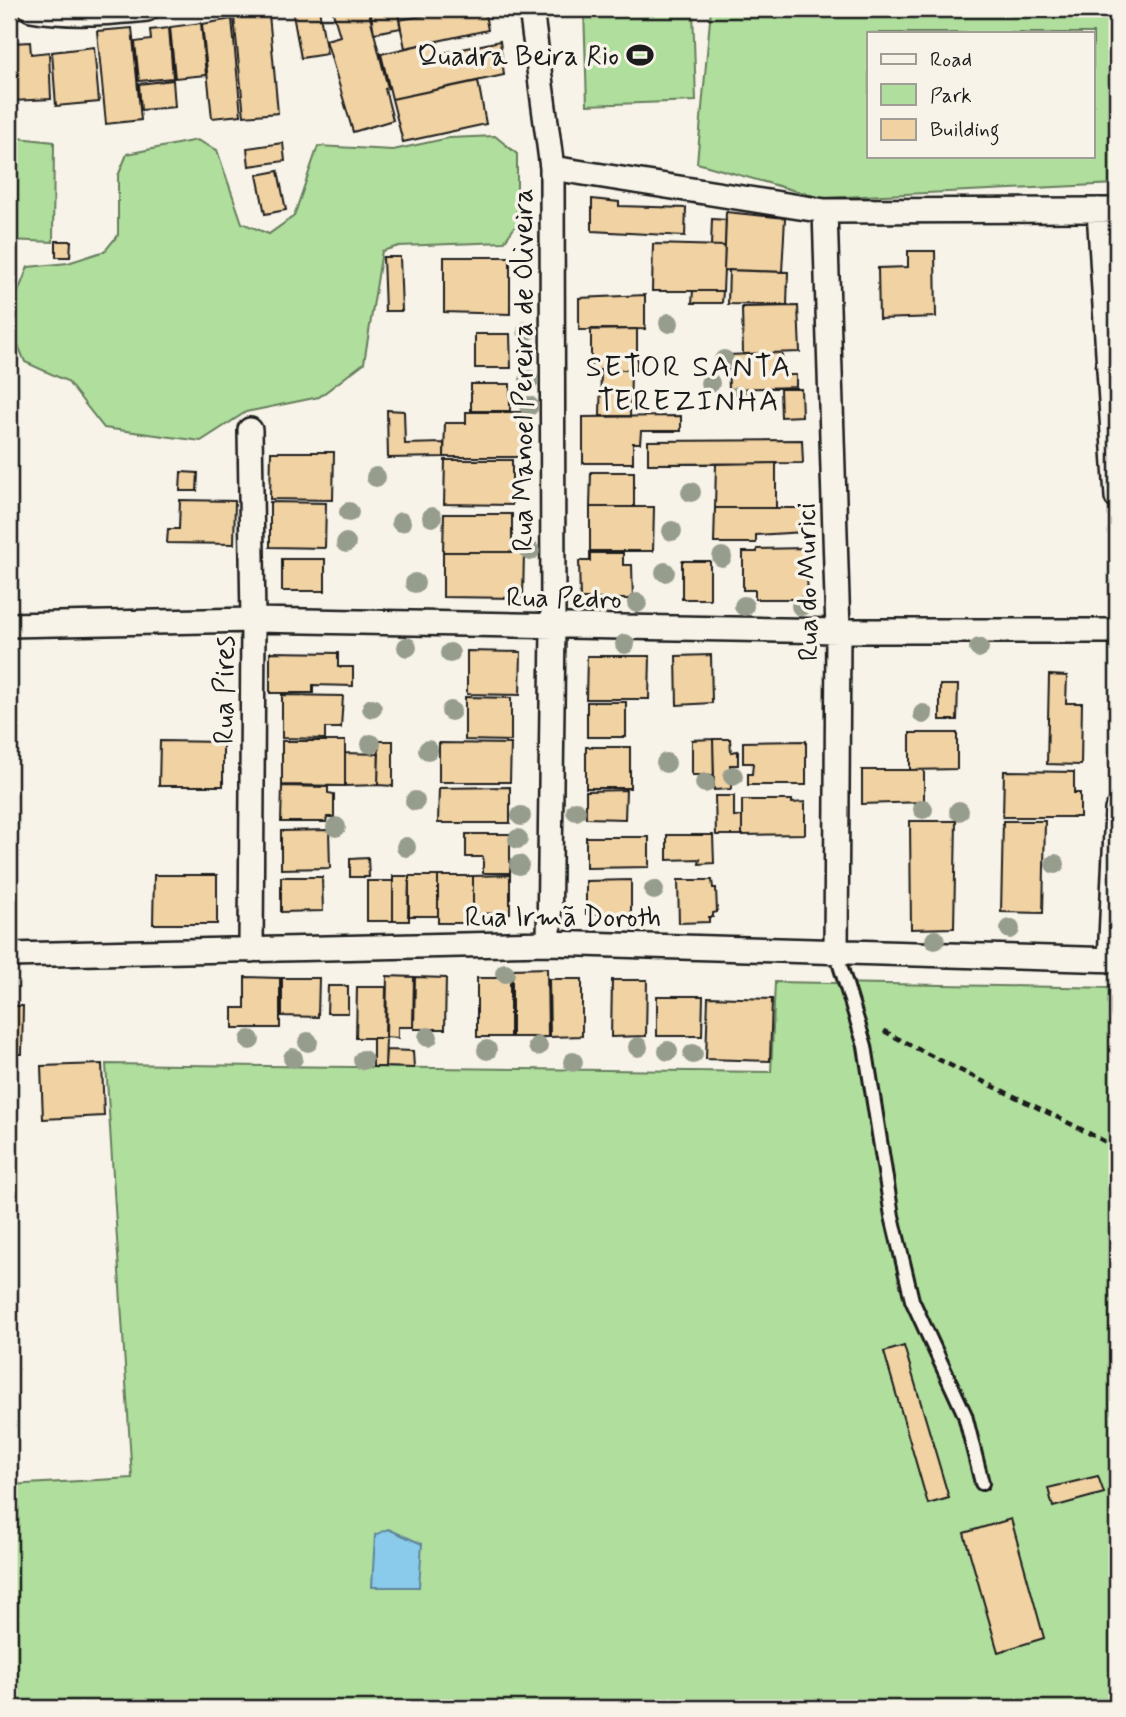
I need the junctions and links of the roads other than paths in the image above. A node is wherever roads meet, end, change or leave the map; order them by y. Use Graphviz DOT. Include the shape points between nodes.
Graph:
graph roads {
  1 [pos="31,9"];
  2 [pos="147,9"];
  3 [pos="531,9"];
  4 [pos="552,167"];
  5 [pos="1108,210"];
  6 [pos="825,211"];
  7 [pos="250,430"];
  8 [pos="1117,497"];
  9 [pos="253,620"];
  10 [pos="9,625"];
  11 [pos="553,627"];
  12 [pos="838,631"];
  13 [pos="1117,631"];
  14 [pos="1117,810"];
  15 [pos="549,943"];
  16 [pos="251,950"];
  17 [pos="836,952"];
  18 [pos="9,955"];
  19 [pos="1114,960"];
  20 [pos="982,1483"];
  1 -- 2 [label="street" via="97,15"];
  3 -- 4 [label="street, Rua Manoel Pereira de Oliveira"];
  4 -- 6 [label="street"];
  4 -- 11 [label="street, Rua Manoel Pereira de Oliveira"];
  5 -- 6 [label="street"];
  5 -- 8 [label="street"];
  6 -- 12 [label="street, Rua do Murici"];
  7 -- 9 [label="street, Rua Pires"];
  9 -- 10 [label="street, Rua Pedro"];
  9 -- 11 [label="street, Rua Pedro"];
  9 -- 16 [label="street, Rua Pires"];
  11 -- 12 [label="street, Rua Pedro"];
  11 -- 15 [label="street, Rua Manoel Pereira de Oliveira"];
  12 -- 13 [label="street, Rua Pedro"];
  12 -- 17 [label="street, Rua do Murici"];
  14 -- 19 [label="street"];
  15 -- 16 [label="street, Rua Irmã Doroth"];
  15 -- 17 [label="street, Rua Irmã Doroth"];
  16 -- 18 [label="street, Rua Irmã Doroth"];
  17 -- 19 [label="street, Rua Irmã Doroth"];
  17 -- 20 [label="lane" via="865,1046 892,1216 912,1300 965,1415"];
}
